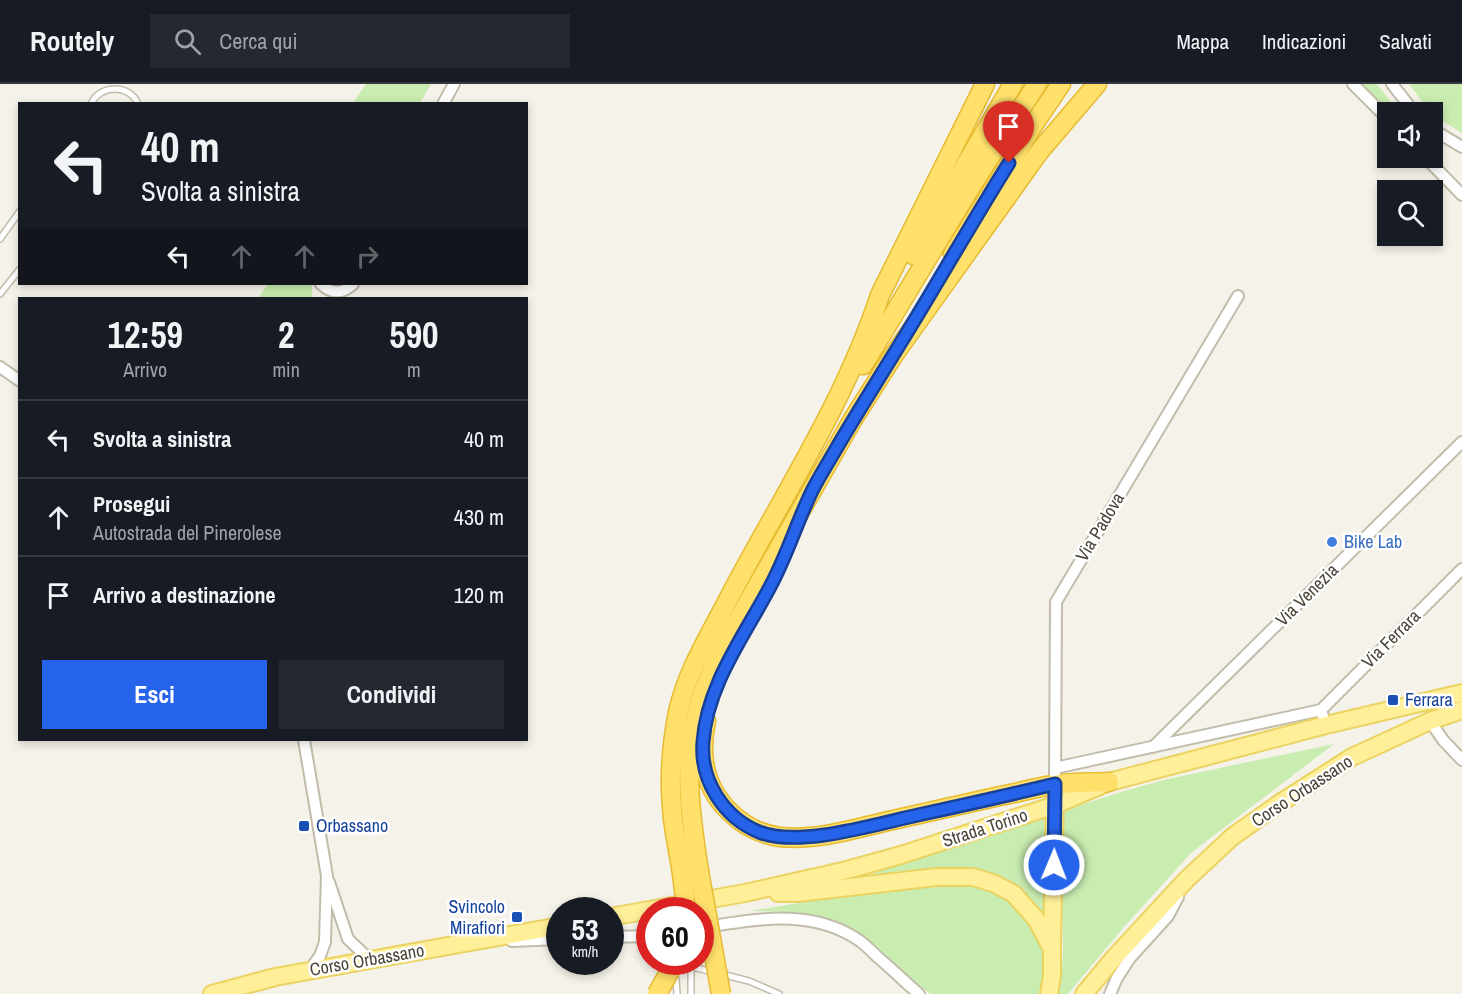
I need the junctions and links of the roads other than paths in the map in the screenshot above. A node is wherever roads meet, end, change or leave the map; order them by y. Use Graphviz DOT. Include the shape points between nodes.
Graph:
graph roads {
  1 [pos="454,84"];
  2 [pos="985,84"];
  3 [pos="1013,84"];
  4 [pos="1037,84"];
  5 [pos="1062,84"];
  6 [pos="1098,84"];
  7 [pos="1353,84"];
  8 [pos="1392,84"];
  9 [pos="92,102"];
  10 [pos="137,102"];
  11 [pos="444,102"];
  12 [pos="1406,102"];
  13 [pos="1377,108"];
  14 [pos="1443,136"];
  15 [pos="1462,147"];
  16 [pos="1436,168"];
  17 [pos="1462,195"];
  18 [pos="18,214"];
  19 [pos="0,239"];
  20 [pos="18,272"];
  21 [pos="323,285"];
  22 [pos="351,285"];
  23 [pos="0,294"];
  24 [pos="337,295"];
  25 [pos="1238,296"];
  26 [pos="872,320"];
  27 [pos="893,356"];
  28 [pos="0,367"];
  29 [pos="18,380"];
  30 [pos="833,408"];
  31 [pos="1462,442"];
  32 [pos="812,490"];
  33 [pos="1462,569"];
  34 [pos="1462,693"];
  35 [pos="1462,710"];
  36 [pos="1324,718"];
  37 [pos="1430,721"];
  38 [pos="304,741"];
  39 [pos="1153,747"];
  40 [pos="1462,760"];
  41 [pos="1055,776"];
  42 [pos="1109,782"];
  43 [pos="1055,805"];
  44 [pos="691,873"];
  45 [pos="327,876"];
  46 [pos="1186,880"];
  47 [pos="745,893"];
  48 [pos="686,897"];
  49 [pos="624,915"];
  50 [pos="714,926"];
  51 [pos="546,928"];
  52 [pos="546,940"];
  53 [pos="463,943"];
  54 [pos="1052,949"];
  55 [pos="370,960"];
  56 [pos="309,971"];
  57 [pos="714,972"];
  58 [pos="669,975"];
  59 [pos="674,975"];
  60 [pos="684,975"];
  61 [pos="212,994"];
  62 [pos="657,994"];
  63 [pos="677,994"];
  64 [pos="691,994"];
  65 [pos="721,994"];
  66 [pos="779,994"];
  67 [pos="918,994"];
  68 [pos="1049,994"];
  69 [pos="1084,994"];
  70 [pos="1110,994"];
  1 -- 11 [label="street"];
  2 -- 26 [label="highway" via="880,295"];
  3 -- 26 [label="highway" via="890,296"];
  4 -- 30 [label="highway"];
  5 -- 27 [label="highway" via="1009,163"];
  6 -- 27 [label="highway" via="1040,152"];
  7 -- 13 [label="street"];
  8 -- 12 [label="street"];
  9 -- 10 [label="lane" via="99,90 113,84 127,88"];
  14 -- 15 [label="street"];
  16 -- 17 [label="street"];
  18 -- 19 [label="lane"];
  20 -- 23 [label="lane"];
  21 -- 24 [label="street"];
  22 -- 24 [label="street"];
  25 -- 41 [label="street, Via Padova" via="1056,602"];
  26 -- 30 [label="highway"];
  27 -- 32 [label="highway"];
  28 -- 29 [label="street"];
  30 -- 44 [label="highway" via="739,579 685,688 673,745 672,808"];
  31 -- 39 [label="street, Via Venezia"];
  32 -- 41 [label="highway" via="772,583 730,658 710,707 703,754 706,773 720,801 751,827 792,838 843,831"];
  32 -- 44 [label="highway" via="723,646 699,701 690,743"];
  33 -- 36 [label="street, Via Ferrara"];
  34 -- 36 [label="main road, Strada Torino"];
  35 -- 37 [label="main road"];
  36 -- 39 [label="street, Strada Torino"];
  36 -- 42 [label="main road, Strada Torino"];
  37 -- 40 [label="street"];
  37 -- 46 [label="main road, Corso Orbassano" via="1352,757 1280,803 1232,837"];
  38 -- 45 [label="street"];
  39 -- 41 [label="street, Strada Torino"];
  41 -- 42 [label="highway"];
  41 -- 43 [label="main road"];
  42 -- 43 [label="main road, Strada Torino"];
  43 -- 47 [label="main road, Strada Torino" via="880,861"];
  43 -- 54 [label="main road"];
  44 -- 48 [label="highway, bridge"];
  44 -- 65 [label="highway, bridge"];
  45 -- 55 [label="street" via="348,939"];
  45 -- 56 [label="street" via="325,942"];
  46 -- 69 [label="main road, Corso Orbassano"];
  46 -- 70 [label="street, Corso Orbassano" via="1168,916 1130,958"];
  47 -- 49 [label="main road"];
  47 -- 54 [label="main road" via="798,893 936,876 973,877 1014,894 1036,919"];
  50 -- 67 [label="street" via="761,918 818,922 862,942"];
  51 -- 53 [label="main road, Corso Orbassano"];
  52 -- 53 [label="street"];
  53 -- 55 [label="main road, Corso Orbassano"];
  54 -- 68 [label="main road"];
  55 -- 56 [label="main road, Corso Orbassano"];
  56 -- 61 [label="main road, Corso Orbassano"];
  57 -- 66 [label="lane"];
  58 -- 62 [label="highway, bridge"];
  59 -- 63 [label="lane"];
  60 -- 64 [label="lane"];
}
